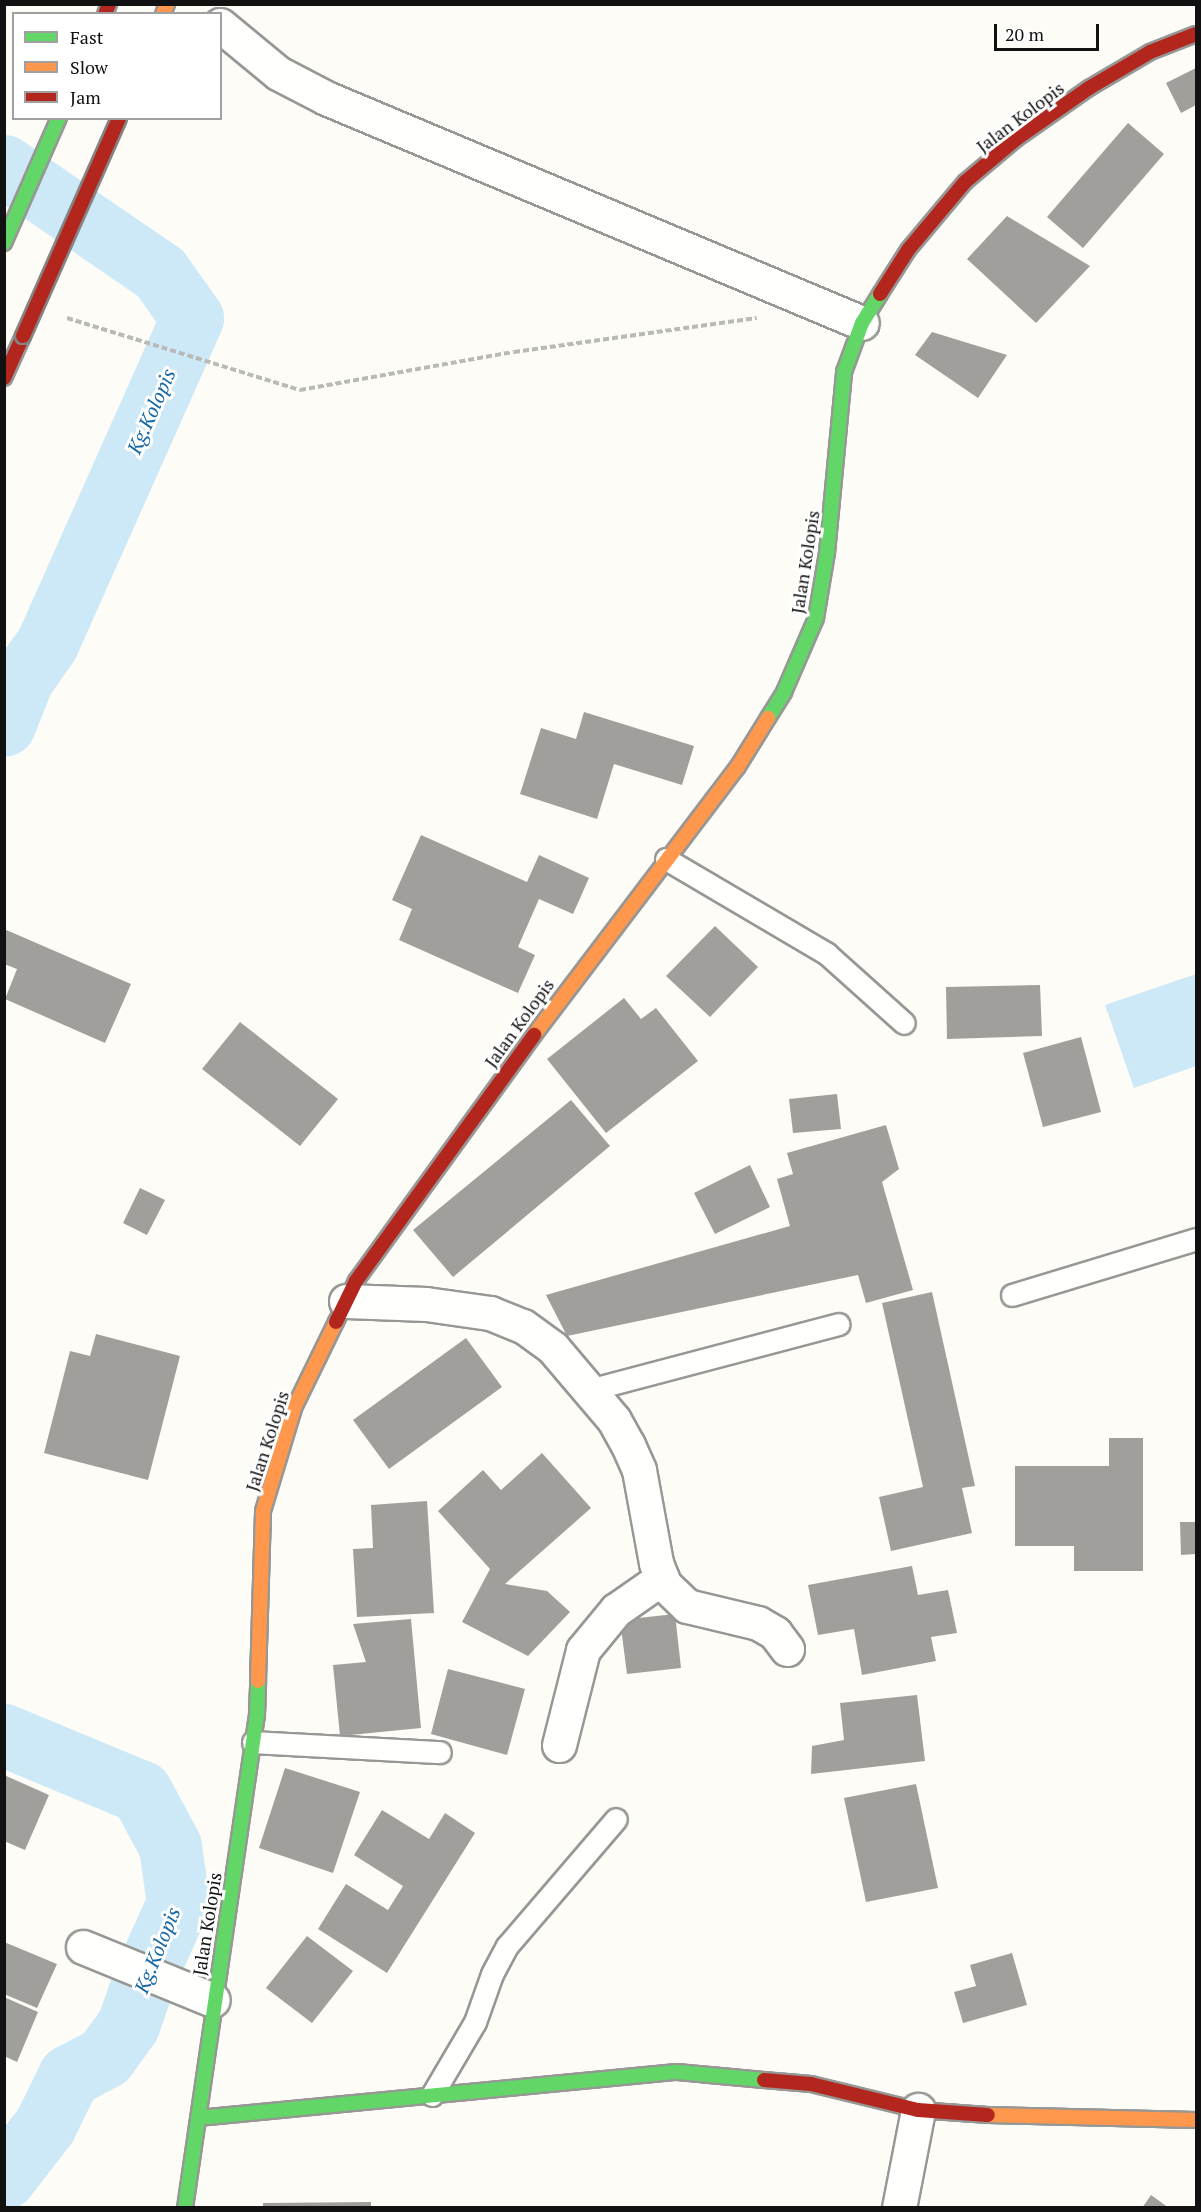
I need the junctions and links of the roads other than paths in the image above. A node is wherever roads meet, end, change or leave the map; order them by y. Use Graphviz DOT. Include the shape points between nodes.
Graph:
graph roads {
  1 [pos="222,27"];
  2 [pos="1197,34"];
  3 [pos="58,120"];
  4 [pos="118,120"];
  5 [pos="4,243"];
  6 [pos="862,323"];
  7 [pos="4,378"];
  8 [pos="666,859"];
  9 [pos="904,1023"];
  10 [pos="1197,1239"];
  11 [pos="1012,1295"];
  12 [pos="346,1301"];
  13 [pos="838,1324"];
  14 [pos="589,1390"];
  15 [pos="662,1578"];
  16 [pos="787,1649"];
  17 [pos="253,1742"];
  18 [pos="559,1745"];
  19 [pos="440,1752"];
  20 [pos="616,1819"];
  21 [pos="83,1947"];
  22 [pos="213,2001"];
  23 [pos="432,2095"];
  24 [pos="918,2110"];
  25 [pos="198,2118"];
  26 [pos="1197,2120"];
  27 [pos="185,2208"];
  28 [pos="899,2208"];
  1 -- 6 [label="street" via="278,73 326,98"];
  2 -- 6 [label="main road, Jalan Kolopis" via="1150,52 1089,88 1016,139 965,182 908,250"];
  3 -- 5 [label="main road"];
  4 -- 7 [label="main road, bridge"];
  6 -- 8 [label="main road, Jalan Kolopis" via="844,372 827,553 816,618 784,692 737,768"];
  8 -- 9 [label="lane" via="827,954"];
  8 -- 12 [label="main road, Jalan Kolopis" via="475,1113 356,1281"];
  10 -- 11 [label="lane"];
  12 -- 14 [label="street" via="426,1304 490,1314 523,1326 553,1348"];
  12 -- 17 [label="main road, Jalan Kolopis" via="294,1408 264,1510"];
  13 -- 14 [label="lane"];
  14 -- 15 [label="street" via="614,1420 639,1470"];
  15 -- 16 [label="street" via="687,1606 758,1623 775,1633"];
  15 -- 18 [label="street" via="616,1611 583,1650"];
  17 -- 19 [label="lane"];
  17 -- 22 [label="main road, Jalan Kolopis"];
  20 -- 23 [label="lane" via="507,1946 475,2022"];
  21 -- 22 [label="street" via="177,1982"];
  22 -- 25 [label="main road, Jalan Kolopis"];
  23 -- 24 [label="main road" via="677,2072 811,2084"];
  23 -- 25 [label="main road"];
  24 -- 26 [label="main road" via="1019,2117"];
  24 -- 28 [label="street"];
  25 -- 27 [label="main road, Jalan Kolopis"];
}
